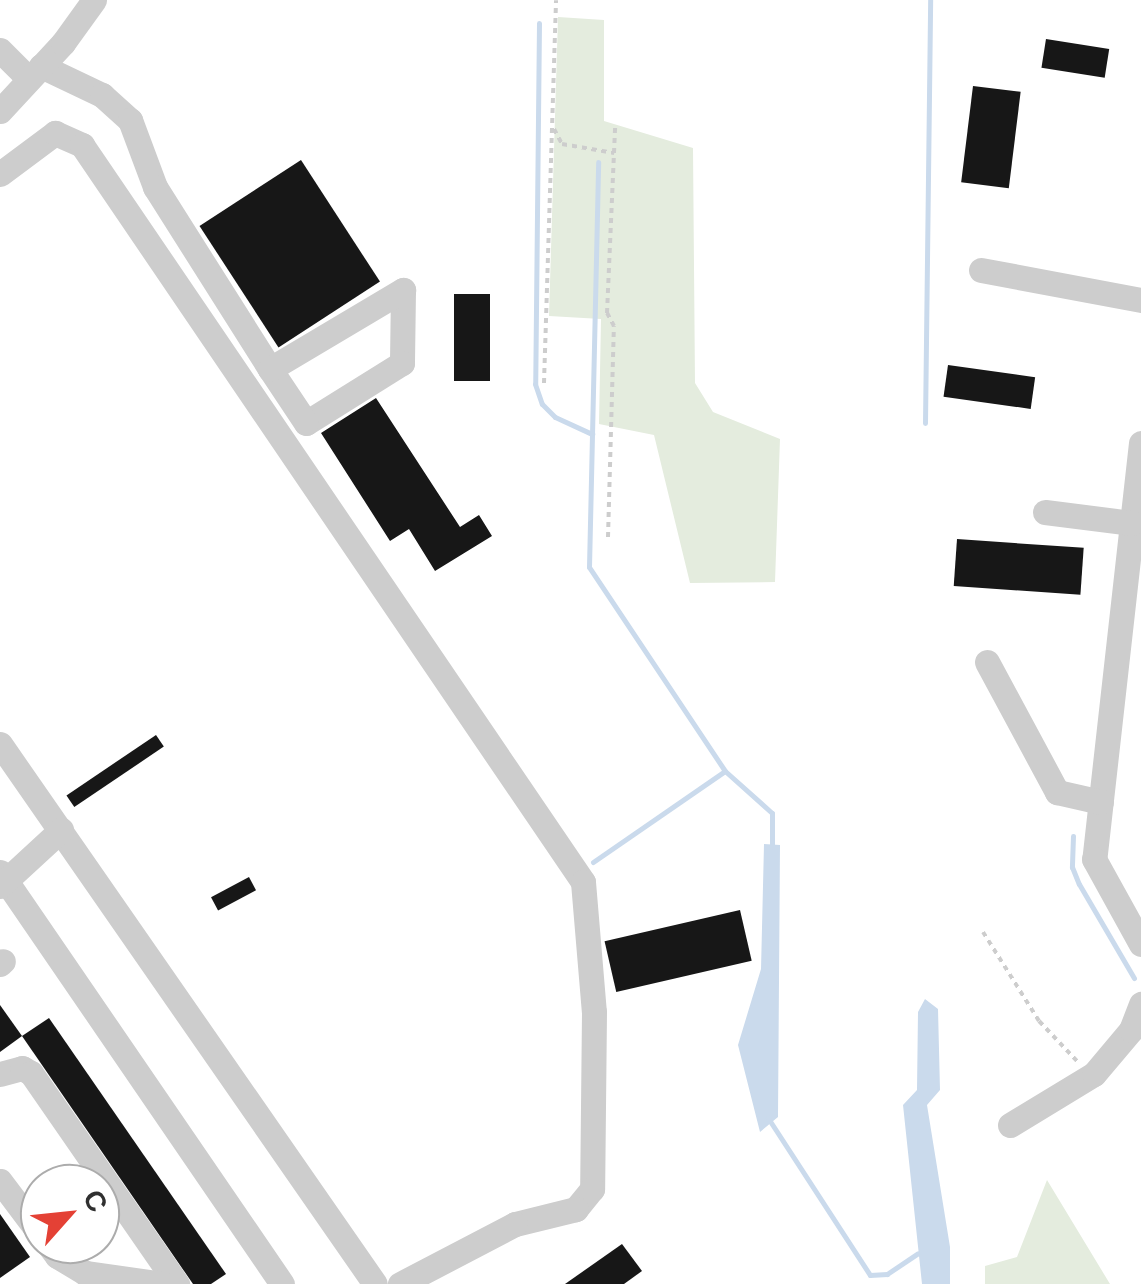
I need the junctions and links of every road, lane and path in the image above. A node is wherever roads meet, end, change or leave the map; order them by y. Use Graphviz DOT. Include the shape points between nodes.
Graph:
graph roads {
  1 [pos="94,0"];
  2 [pos="556,0"];
  3 [pos="0,50"];
  4 [pos="36,73"];
  5 [pos="0,111"];
  6 [pos="552,126"];
  7 [pos="615,127"];
  8 [pos="614,153"];
  9 [pos="0,174"];
  10 [pos="981,270"];
  11 [pos="1141,300"];
  12 [pos="270,369"];
  13 [pos="544,383"];
  14 [pos="1141,443"];
  15 [pos="1045,512"];
  16 [pos="1132,523"];
  17 [pos="608,537"];
  18 [pos="987,662"];
  19 [pos="0,744"];
  20 [pos="1101,802"];
  21 [pos="60,830"];
  22 [pos="2,880"];
  23 [pos="983,932"];
  24 [pos="1141,944"];
  25 [pos="1141,1004"];
  26 [pos="0,1074"];
  27 [pos="1094,1074"];
  28 [pos="1010,1126"];
  29 [pos="0,1181"];
  30 [pos="20,1208"];
  31 [pos="70,1264"];
  32 [pos="163,1284"];
  33 [pos="177,1284"];
  34 [pos="282,1284"];
  35 [pos="375,1284"];
  36 [pos="400,1284"];
  1 -- 4 [label="street"];
  2 -- 6 [label="path"];
  3 -- 4 [label="street"];
  4 -- 5 [label="street"];
  4 -- 12 [label="street" via="102,95 130,120 155,187"];
  6 -- 8 [label="path" via="562,144"];
  6 -- 13 [label="path"];
  7 -- 8 [label="path"];
  8 -- 17 [label="path"];
  9 -- 36 [label="street" via="55,133 82,145 583,882 594,1012 592,1189 576,1209 515,1224"];
  10 -- 11 [label="street"];
  12 -- 12 [label="street" via="320,340 403,290 402,363 306,423"];
  14 -- 16 [label="street"];
  15 -- 16 [label="street"];
  16 -- 20 [label="street"];
  18 -- 20 [label="street" via="1056,792"];
  19 -- 21 [label="street"];
  20 -- 24 [label="street" via="1094,860"];
  21 -- 22 [label="street"];
  21 -- 35 [label="street"];
  22 -- 34 [label="street"];
  23 -- 27 [label="path" via="1040,1020"];
  25 -- 27 [label="street" via="1131,1030"];
  26 -- 33 [label="street" via="22,1068 31,1073"];
  27 -- 28 [label="street"];
  29 -- 30 [label="street"];
  31 -- 32 [label="street" via="85,1273"];
}
